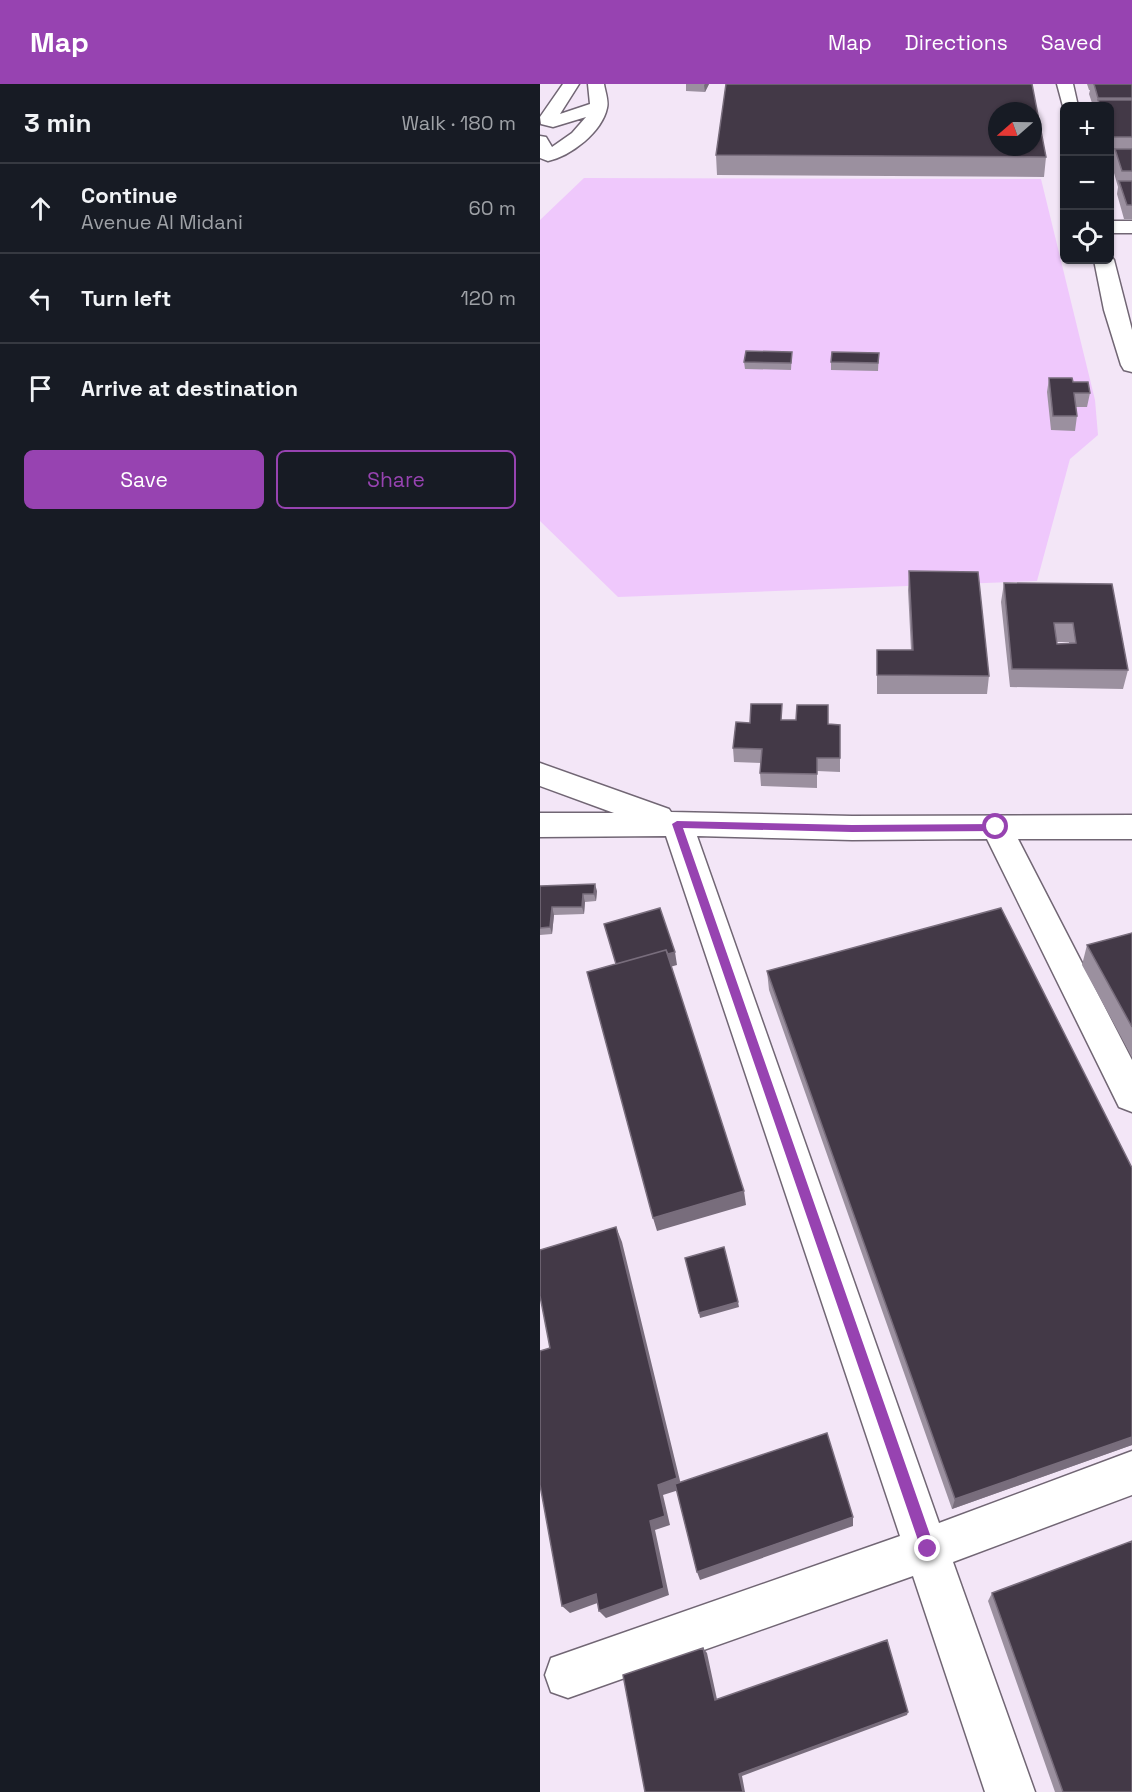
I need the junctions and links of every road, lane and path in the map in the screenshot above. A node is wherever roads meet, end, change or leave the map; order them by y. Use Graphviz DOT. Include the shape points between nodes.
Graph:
graph roads {
  1 [pos="571,84"];
  2 [pos="596,84"];
  3 [pos="1065,84"];
  4 [pos="1069,102"];
  5 [pos="599,107"];
  6 [pos="546,120"];
  7 [pos="542,148"];
  8 [pos="1114,158"];
  9 [pos="1132,158"];
  10 [pos="1114,227"];
  11 [pos="1132,227"];
  12 [pos="1106,264"];
  13 [pos="1124,310"];
  14 [pos="1132,365"];
  15 [pos="540,774"];
  16 [pos="677,824"];
  17 [pos="540,825"];
  18 [pos="996,827"];
  19 [pos="1132,827"];
  20 [pos="1132,1096"];
  21 [pos="1132,1473"];
  22 [pos="928,1549"];
  23 [pos="568,1675"];
  24 [pos="1010,1792"];
  1 -- 6 [label="street"];
  2 -- 5 [label="street"];
  3 -- 4 [label="street"];
  5 -- 6 [label="street"];
  5 -- 7 [label="street" via="594,123 567,146"];
  6 -- 7 [label="street" via="557,124 559,130"];
  8 -- 9 [label="street"];
  10 -- 11 [label="street"];
  12 -- 13 [label="street"];
  13 -- 14 [label="street"];
  15 -- 16 [label="street"];
  16 -- 17 [label="street"];
  16 -- 18 [label="street"];
  16 -- 22 [label="street"];
  18 -- 19 [label="street"];
  18 -- 20 [label="street"];
  21 -- 22 [label="street"];
  22 -- 23 [label="street"];
  22 -- 24 [label="street"];
}
